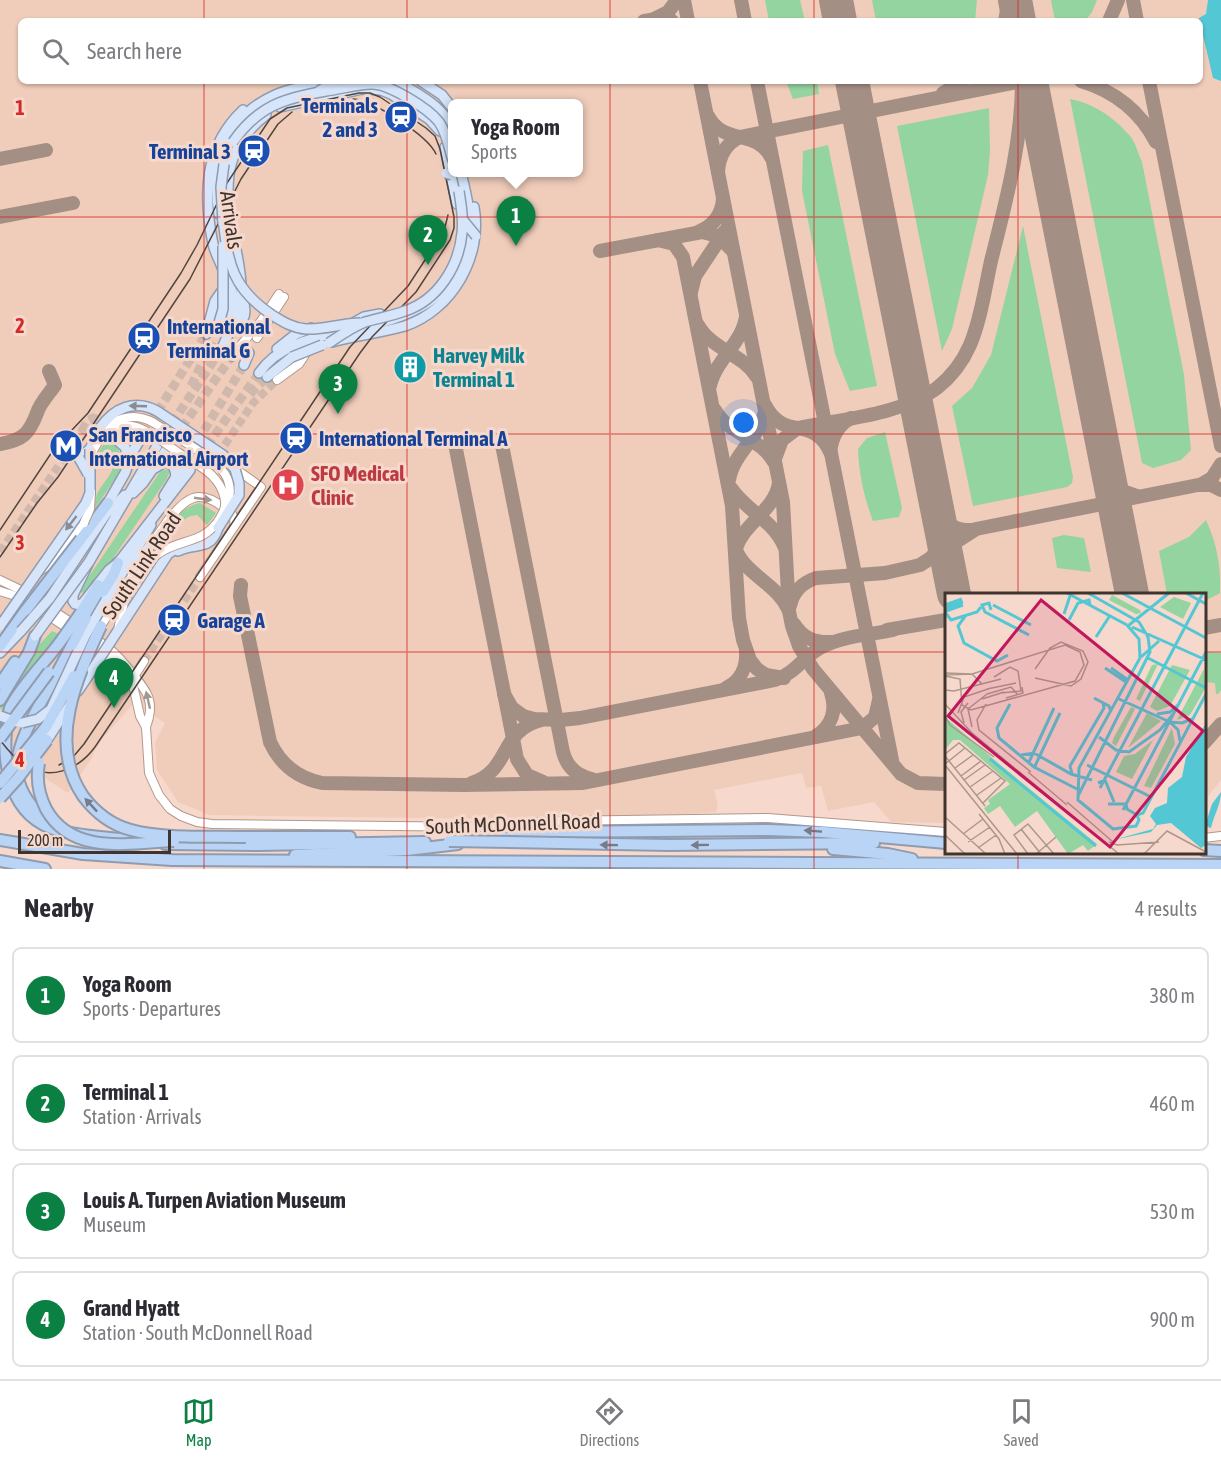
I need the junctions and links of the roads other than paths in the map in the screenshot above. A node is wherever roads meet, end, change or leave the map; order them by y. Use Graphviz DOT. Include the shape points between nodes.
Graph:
graph roads {
  1 [pos="299,84"];
  2 [pos="326,84"];
  3 [pos="330,84"];
  4 [pos="400,84"];
  5 [pos="426,84"];
  6 [pos="364,86"];
  7 [pos="314,93"];
  8 [pos="448,103"];
  9 [pos="448,130"];
  10 [pos="448,155"];
  11 [pos="216,173"];
  12 [pos="453,177"];
  13 [pos="454,177"];
  14 [pos="454,177"];
  15 [pos="468,177"];
  16 [pos="227,187"];
  17 [pos="458,195"];
  18 [pos="468,206"];
  19 [pos="223,218"];
  20 [pos="463,220"];
  21 [pos="476,236"];
  22 [pos="234,238"];
  23 [pos="226,274"];
  24 [pos="258,301"];
  25 [pos="394,311"];
  26 [pos="405,316"];
  27 [pos="364,320"];
  28 [pos="287,321"];
  29 [pos="229,332"];
  30 [pos="316,332"];
  31 [pos="336,333"];
  32 [pos="212,336"];
  33 [pos="329,342"];
  34 [pos="222,348"];
  35 [pos="233,355"];
  36 [pos="246,362"];
  37 [pos="269,376"];
  38 [pos="102,426"];
  39 [pos="217,456"];
  40 [pos="128,466"];
  41 [pos="149,475"];
  42 [pos="176,475"];
  43 [pos="135,485"];
  44 [pos="125,501"];
  45 [pos="108,502"];
  46 [pos="232,513"];
  47 [pos="242,514"];
  48 [pos="154,515"];
  49 [pos="234,526"];
  50 [pos="96,527"];
  51 [pos="218,528"];
  52 [pos="83,542"];
  53 [pos="197,542"];
  54 [pos="151,544"];
  55 [pos="89,562"];
  56 [pos="118,563"];
  57 [pos="158,572"];
  58 [pos="33,577"];
  59 [pos="200,577"];
  60 [pos="124,579"];
  61 [pos="0,580"];
  62 [pos="98,585"];
  63 [pos="2,591"];
  64 [pos="27,610"];
  65 [pos="83,616"];
  66 [pos="0,626"];
  67 [pos="101,626"];
  68 [pos="117,632"];
  69 [pos="35,636"];
  70 [pos="0,639"];
  71 [pos="67,641"];
  72 [pos="0,646"];
  73 [pos="0,653"];
  74 [pos="121,658"];
  75 [pos="133,679"];
  76 [pos="0,684"];
  77 [pos="78,691"];
  78 [pos="0,700"];
  79 [pos="0,716"];
  80 [pos="22,723"];
  81 [pos="146,728"];
  82 [pos="0,738"];
  83 [pos="46,740"];
  84 [pos="0,783"];
  85 [pos="0,798"];
  86 [pos="71,832"];
  87 [pos="945,832"];
  88 [pos="1221,836"];
  89 [pos="246,837"];
  90 [pos="1206,838"];
  91 [pos="0,840"];
  92 [pos="449,841"];
  93 [pos="934,842"];
  94 [pos="945,843"];
  95 [pos="782,844"];
  96 [pos="1221,848"];
  97 [pos="1206,849"];
  98 [pos="259,860"];
  99 [pos="0,861"];
  100 [pos="929,864"];
  101 [pos="1221,865"];
  102 [pos="45,869"];
  1 -- 23 [label="main road" via="259,98 234,119 218,143 209,171 209,207 213,243"];
  2 -- 11 [label="main road, Arrivals" via="276,95 258,105 230,134"];
  3 -- 7 [label="main road, bridge"];
  4 -- 9 [label="main road" via="438,109 446,117"];
  5 -- 8 [label="main road"];
  6 -- 7 [label="main road, bridge"];
  6 -- 9 [label="main road, bridge" via="381,85 395,90"];
  6 -- 10 [label="main road, Arrivals" via="392,94 429,119 439,128"];
  6 -- 16 [label="main road, Arrivals" via="285,105 266,115 238,145"];
  7 -- 19 [label="main road, bridge" via="273,105 242,129 229,150 222,174"];
  11 -- 16 [label="main road"];
  11 -- 23 [label="main road, Arrivals"];
  12 -- 17 [label="main road, bridge"];
  13 -- 17 [label="main road, Arrivals"];
  14 -- 18 [label="main road, Arrivals"];
  15 -- 21 [label="main road"];
  16 -- 22 [label="main road, Arrivals"];
  17 -- 18 [label="main road"];
  17 -- 20 [label="main road, bridge"];
  17 -- 25 [label="main road, Arrivals" via="457,245 444,275 421,299"];
  18 -- 26 [label="main road, Arrivals" via="467,245 456,274 439,296"];
  19 -- 23 [label="main road, bridge"];
  19 -- 27 [label="main road, bridge" via="235,277 256,304 287,325 302,329 318,330"];
  20 -- 21 [label="main road, bridge"];
  20 -- 27 [label="main road, bridge" via="458,255 434,292 406,311"];
  21 -- 33 [label="main road, bridge" via="462,276 432,312 406,325"];
  22 -- 24 [label="main road" via="248,286"];
  22 -- 29 [label="main road, Arrivals" via="240,296 246,314"];
  23 -- 29 [label="main road, Arrivals" via="232,304"];
  23 -- 32 [label="main road, bridge" via="223,309"];
  25 -- 26 [label="main road"];
  25 -- 27 [label="main road, Arrivals"];
  26 -- 31 [label="main road, Arrivals"];
  27 -- 30 [label="main road"];
  27 -- 31 [label="main road, Arrivals"];
  27 -- 33 [label="main road, bridge"];
  28 -- 30 [label="main road"];
  29 -- 34 [label="main road, Arrivals"];
  30 -- 31 [label="main road, Arrivals"];
  30 -- 37 [label="street" via="299,364"];
  30 -- 37 [label="main road" via="292,337 278,348 270,360"];
  33 -- 37 [label="main road, bridge" via="304,351"];
  35 -- 36 [label="main road" via="245,348"];
  35 -- 36 [label="street" via="281,295"];
  51 -- 38 [label="main road, one-way, bridge" via="240,492 237,473 228,459 145,406 117,410"];
  38 -- 53 [label="street, bridge" via="126,417 144,418 223,472 230,491 226,506"];
  38 -- 58 [label="main road, one-way, bridge" via="90,449 79,458 91,480 86,503"];
  39 -- 47 [label="street" via="261,487"];
  40 -- 40 [label="main road" via="143,435 133,440 114,433 128,451"];
  40 -- 45 [label="main road"];
  41 -- 42 [label="main road" via="168,462"];
  41 -- 43 [label="main road" via="161,448"];
  41 -- 44 [label="main road"];
  42 -- 48 [label="main road"];
  42 -- 48 [label="main road" via="187,467"];
  43 -- 44 [label="main road"];
  43 -- 50 [label="main road"];
  44 -- 55 [label="main road"];
  45 -- 50 [label="main road"];
  45 -- 52 [label="highway"];
  46 -- 47 [label="street"];
  46 -- 49 [label="street"];
  54 -- 46 [label="street, South Link Road, one-way" via="183,503 194,497 211,499"];
  47 -- 49 [label="street"];
  48 -- 56 [label="main road"];
  48 -- 60 [label="main road"];
  49 -- 59 [label="street"];
  50 -- 52 [label="main road"];
  51 -- 53 [label="main road, bridge"];
  51 -- 57 [label="main road" via="210,542 177,551"];
  52 -- 64 [label="highway, bridge"];
  52 -- 73 [label="main road, bridge" via="50,598"];
  53 -- 57 [label="main road, bridge" via="174,549"];
  54 -- 60 [label="main road"];
  55 -- 62 [label="main road" via="73,595 74,603 83,603"];
  55 -- 69 [label="main road, bridge"];
  56 -- 62 [label="main road"];
  56 -- 65 [label="highway"];
  57 -- 68 [label="main road"];
  58 -- 66 [label="main road, bridge"];
  58 -- 68 [label="street, bridge" via="54,562 88,516 92,501 90,459 97,443 109,430 120,426 147,431 212,476 222,490 225,507 206,534 164,550 149,561 121,607"];
  60 -- 67 [label="street, South Link Road"];
  60 -- 80 [label="main road, bridge" via="106,600 82,642 51,709 38,719"];
  61 -- 74 [label="street" via="29,594"];
  62 -- 65 [label="highway"];
  63 -- 75 [label="street" via="27,602 103,652"];
  64 -- 70 [label="highway"];
  64 -- 72 [label="highway"];
  65 -- 71 [label="highway, bridge"];
  67 -- 84 [label="highway, bridge" via="46,727"];
  89 -- 67 [label="highway, one-way, bridge" via="133,830 104,816 82,794 69,767 67,729 80,672"];
  68 -- 77 [label="main road, bridge"];
  69 -- 76 [label="highway"];
  69 -- 78 [label="highway"];
  71 -- 82 [label="highway, bridge"];
  71 -- 86 [label="highway" via="24,734 17,761 21,788 31,806 47,821"];
  71 -- 86 [label="highway" via="11,705 0,748 6,779 21,806 45,825"];
  74 -- 75 [label="street"];
  74 -- 75 [label="street" via="143,662"];
  75 -- 81 [label="street, South McDonnell Road"];
  81 -- 75 [label="street, South McDonnell Road, one-way" via="151,716 150,703 144,686"];
  77 -- 80 [label="main road, bridge" via="48,719"];
  77 -- 83 [label="main road, bridge"];
  79 -- 80 [label="main road, bridge"];
  81 -- 87 [label="street, South McDonnell Road" via="147,765 159,795 177,814 207,824 485,827 553,821 768,818"];
  83 -- 85 [label="highway, bridge"];
  83 -- 89 [label="highway, bridge" via="38,768 40,794 53,819 73,836 103,844"];
  86 -- 92 [label="highway" via="171,844"];
  88 -- 90 [label="street"];
  89 -- 92 [label="highway"];
  91 -- 98 [label="highway" via="127,858"];
  95 -- 92 [label="highway, one-way, bridge"];
  93 -- 94 [label="highway"];
  93 -- 95 [label="highway"];
  93 -- 98 [label="highway, one-way" via="790,830 550,832 407,850 311,853"];
  95 -- 100 [label="highway" via="888,854"];
  96 -- 97 [label="highway"];
  98 -- 100 [label="highway"];
  99 -- 102 [label="highway"];
  100 -- 101 [label="highway"];
}
